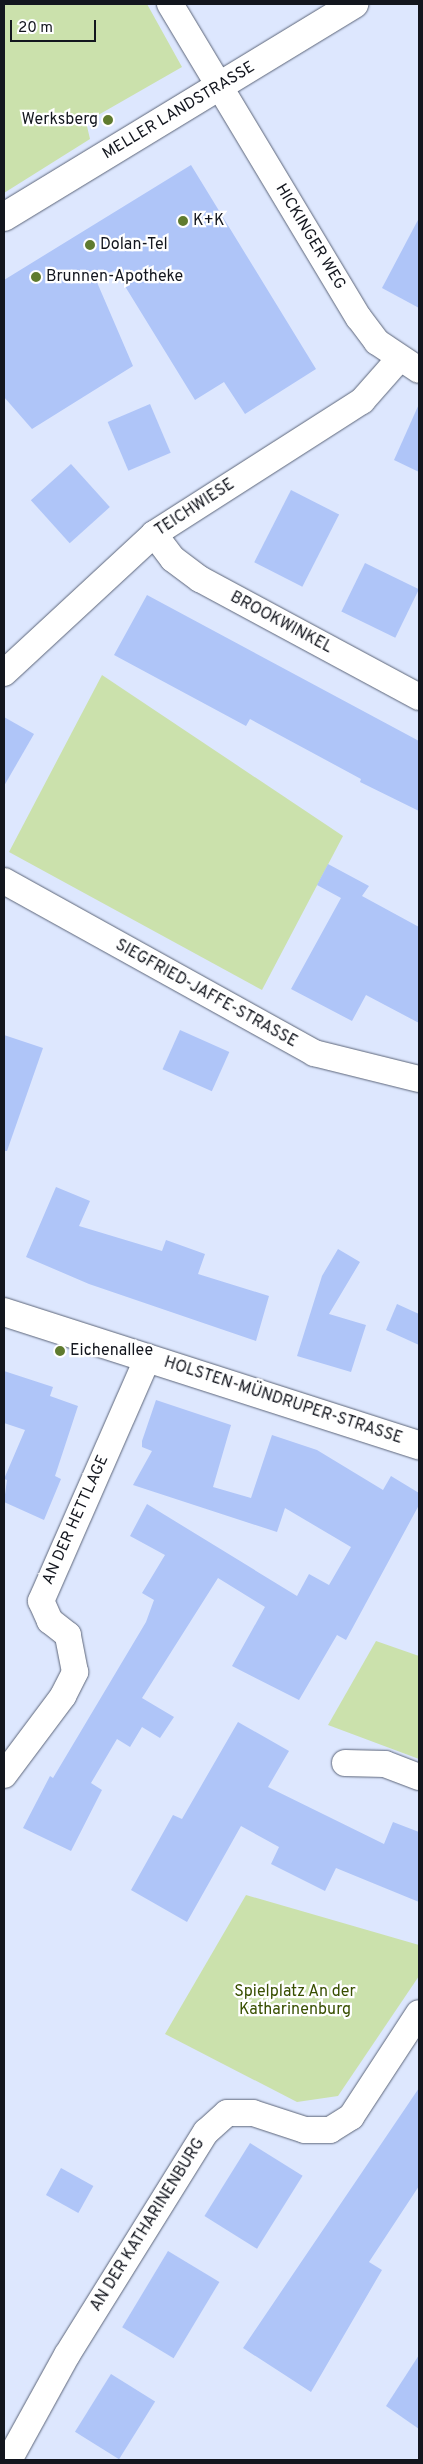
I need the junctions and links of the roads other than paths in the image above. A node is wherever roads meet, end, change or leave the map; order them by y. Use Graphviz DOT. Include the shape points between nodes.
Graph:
graph roads {
  1 [pos="170,4"];
  2 [pos="354,4"];
  3 [pos="219,87"];
  4 [pos="4,217"];
  5 [pos="409,365"];
  6 [pos="154,534"];
  7 [pos="4,673"];
  8 [pos="419,697"];
  9 [pos="4,881"];
  10 [pos="419,1079"];
  11 [pos="4,1312"];
  12 [pos="148,1357"];
  13 [pos="419,1445"];
  14 [pos="345,1763"];
  15 [pos="4,1775"];
  16 [pos="419,1777"];
  17 [pos="419,2013"];
  18 [pos="8,2460"];
  1 -- 3 [label="street, HICKINGER WEG"];
  2 -- 3 [label="street, MELLER LANDSTRASSE"];
  3 -- 4 [label="street, MELLER LANDSTRASSE"];
  3 -- 5 [label="street, HICKINGER WEG" via="359,318 377,342"];
  5 -- 6 [label="street, TEICHWIESE" via="362,401"];
  6 -- 7 [label="street, TEICHWIESE"];
  6 -- 8 [label="street, BROOKWINKEL" via="173,559 200,579"];
  9 -- 10 [label="street, SIEGFRIED-JAFFE-STRASSE" via="314,1053"];
  11 -- 12 [label="street, HOLSTEN-MÜNDRUPER-STRASSE"];
  12 -- 13 [label="street, HOLSTEN-MÜNDRUPER-STRASSE"];
  12 -- 15 [label="street, AN DER HETTLAGE" via="41,1600 50,1621 68,1635 75,1672 63,1696"];
  14 -- 16 [label="street" via="385,1764"];
  17 -- 18 [label="street, AN DER KATHARINENBURG" via="352,2117 330,2130 305,2130 253,2113 227,2114 206,2132 67,2355"];
}
